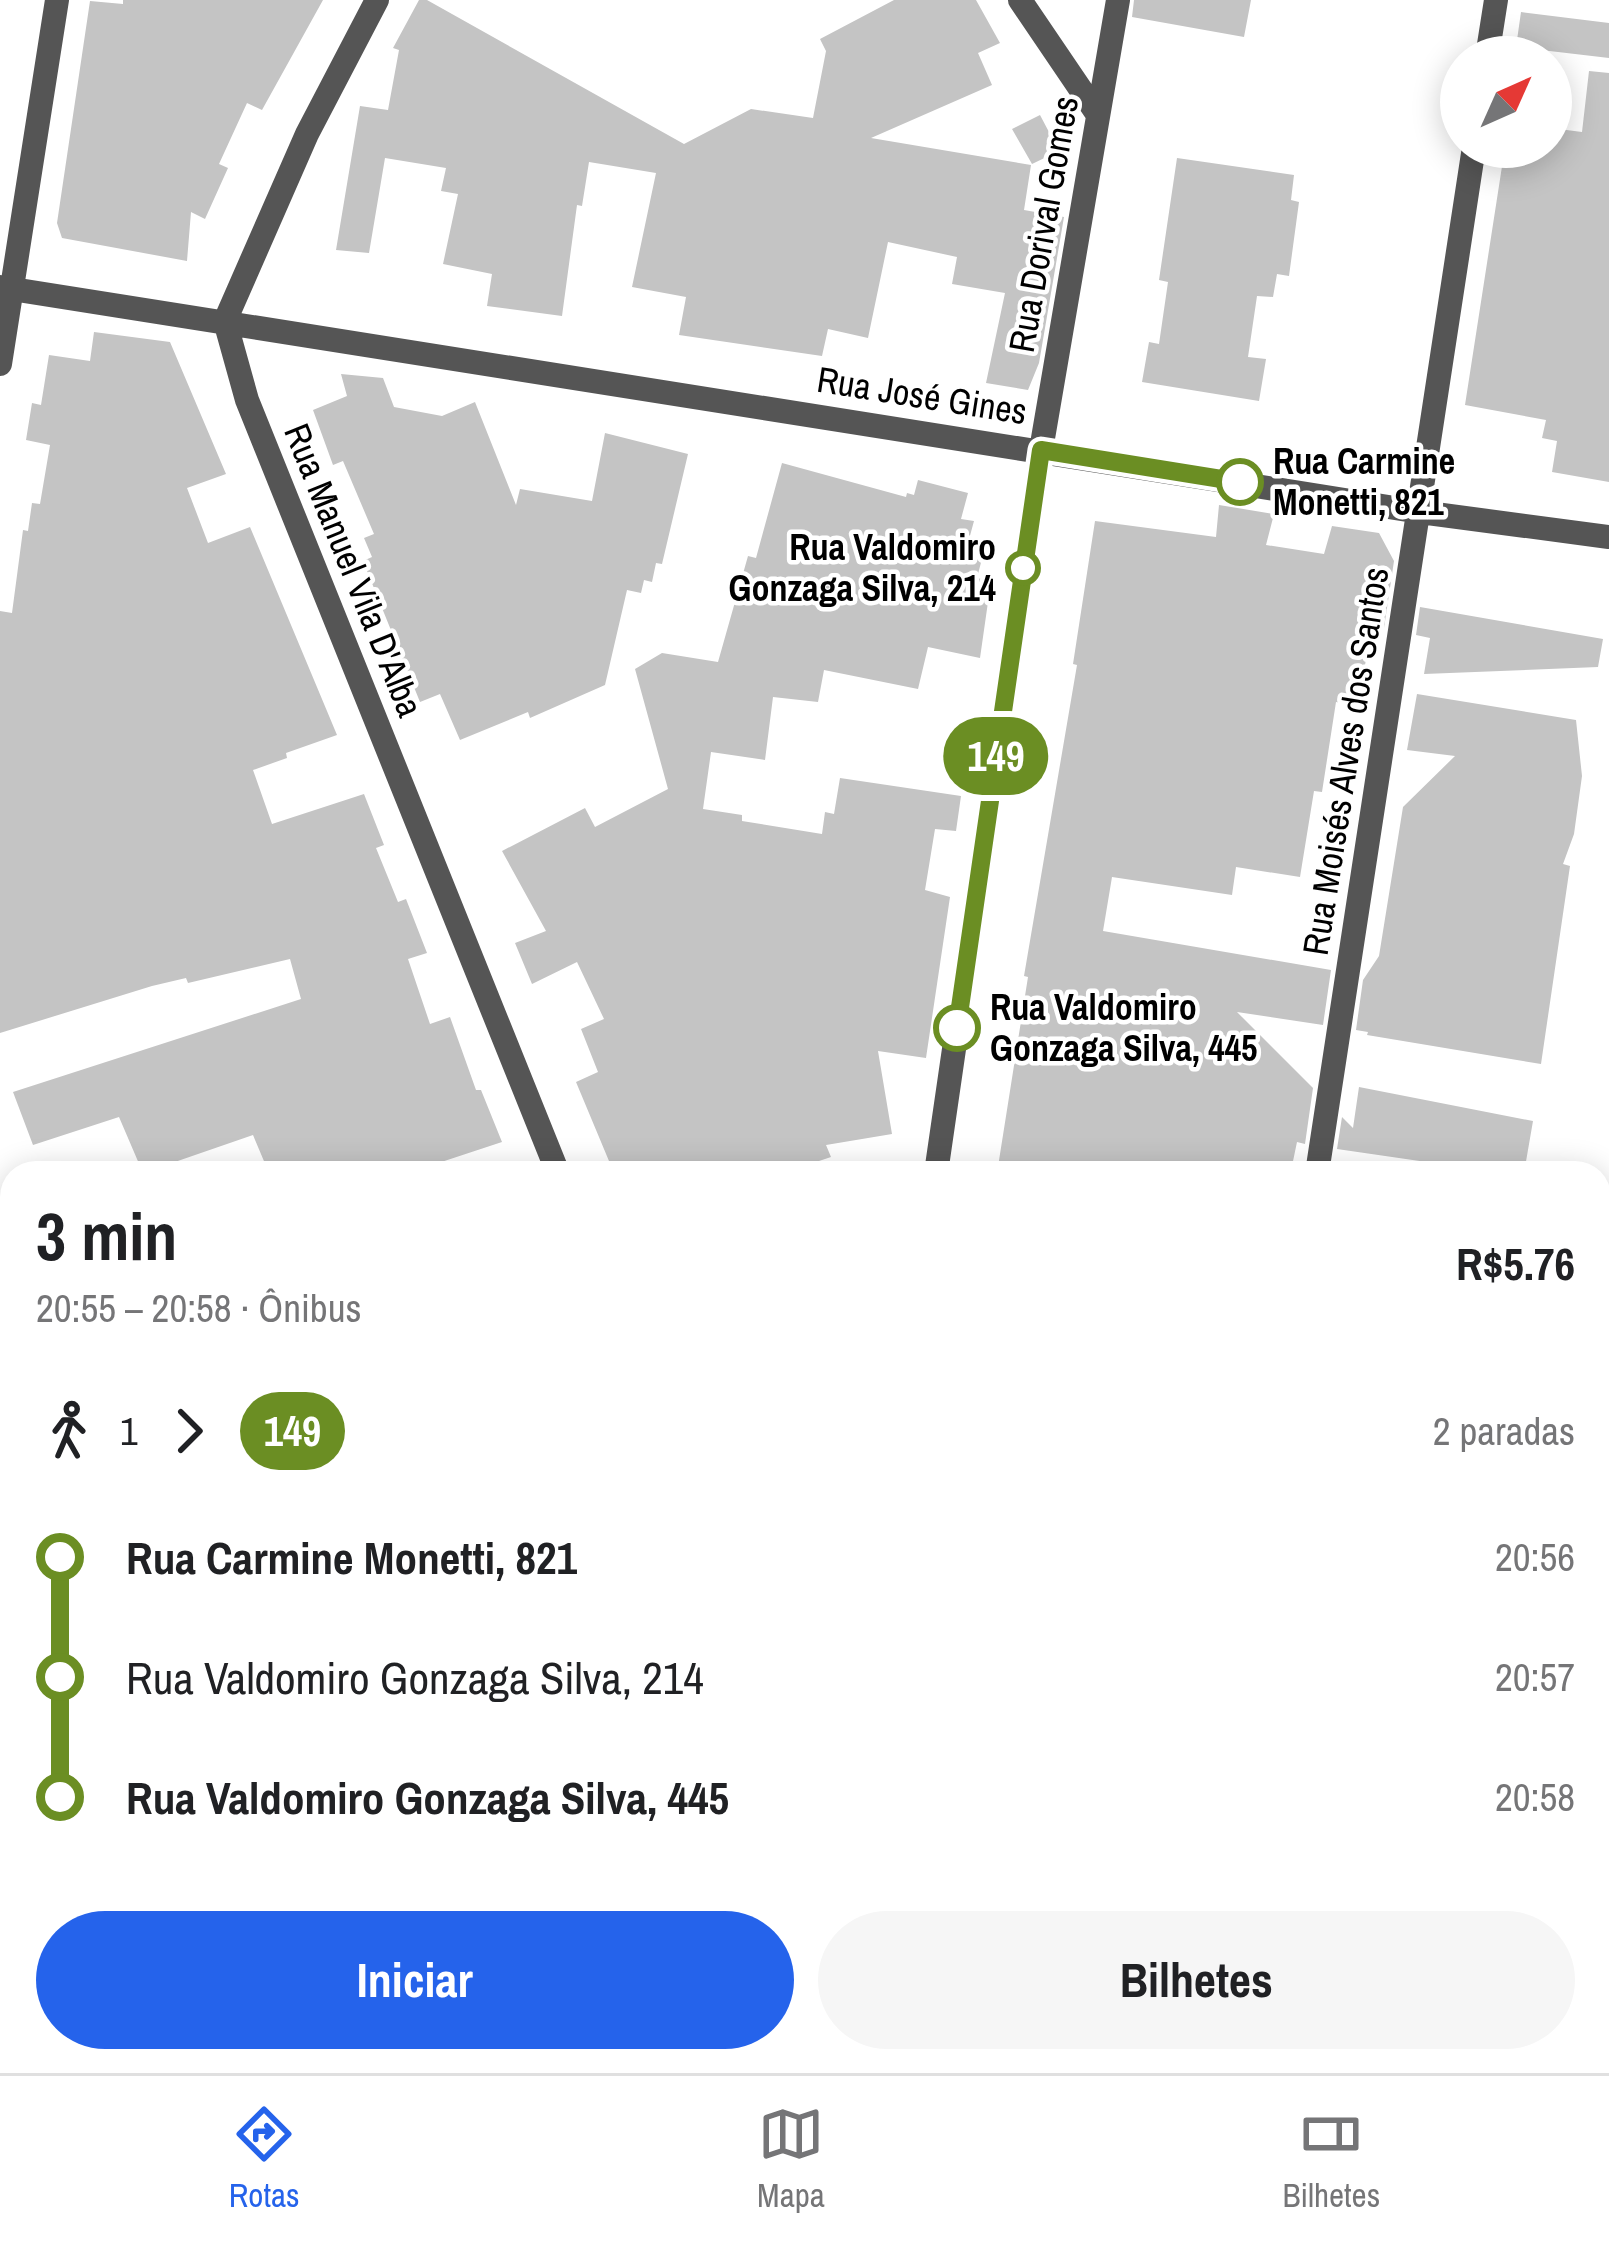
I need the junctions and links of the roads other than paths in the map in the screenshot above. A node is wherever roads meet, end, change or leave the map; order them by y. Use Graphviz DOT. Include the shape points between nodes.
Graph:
graph roads {
  1 [pos="57,0"];
  2 [pos="376,0"];
  3 [pos="1019,0"];
  4 [pos="1118,0"];
  5 [pos="1496,0"];
  6 [pos="1490,36"];
  7 [pos="1098,115"];
  8 [pos="1471,168"];
  9 [pos="6,288"];
  10 [pos="225,321"];
  11 [pos="0,364"];
  12 [pos="1041,450"];
  13 [pos="1420,512"];
  14 [pos="1609,537"];
  15 [pos="553,1161"];
  16 [pos="938,1161"];
  17 [pos="1319,1161"];
  1 -- 9 [label="street"];
  2 -- 10 [label="street"];
  3 -- 7 [label="street"];
  4 -- 7 [label="street, Rua Dorival Gomes"];
  5 -- 6 [label="street"];
  7 -- 12 [label="street, Rua Dorival Gomes"];
  8 -- 13 [label="street, Rua Moisés Alves dos Santos"];
  9 -- 10 [label="street, Rua José Gines"];
  9 -- 11 [label="street"];
  10 -- 12 [label="street, Rua José Gines"];
  10 -- 15 [label="street, Rua Manuel Vila D'Alba" via="248,400"];
  12 -- 13 [label="street, Rua José Gines"];
  12 -- 16 [label="street, Rua Dorival Gomes"];
  13 -- 14 [label="street, Rua José Gines"];
  13 -- 17 [label="street, Rua Moisés Alves dos Santos"];
}
